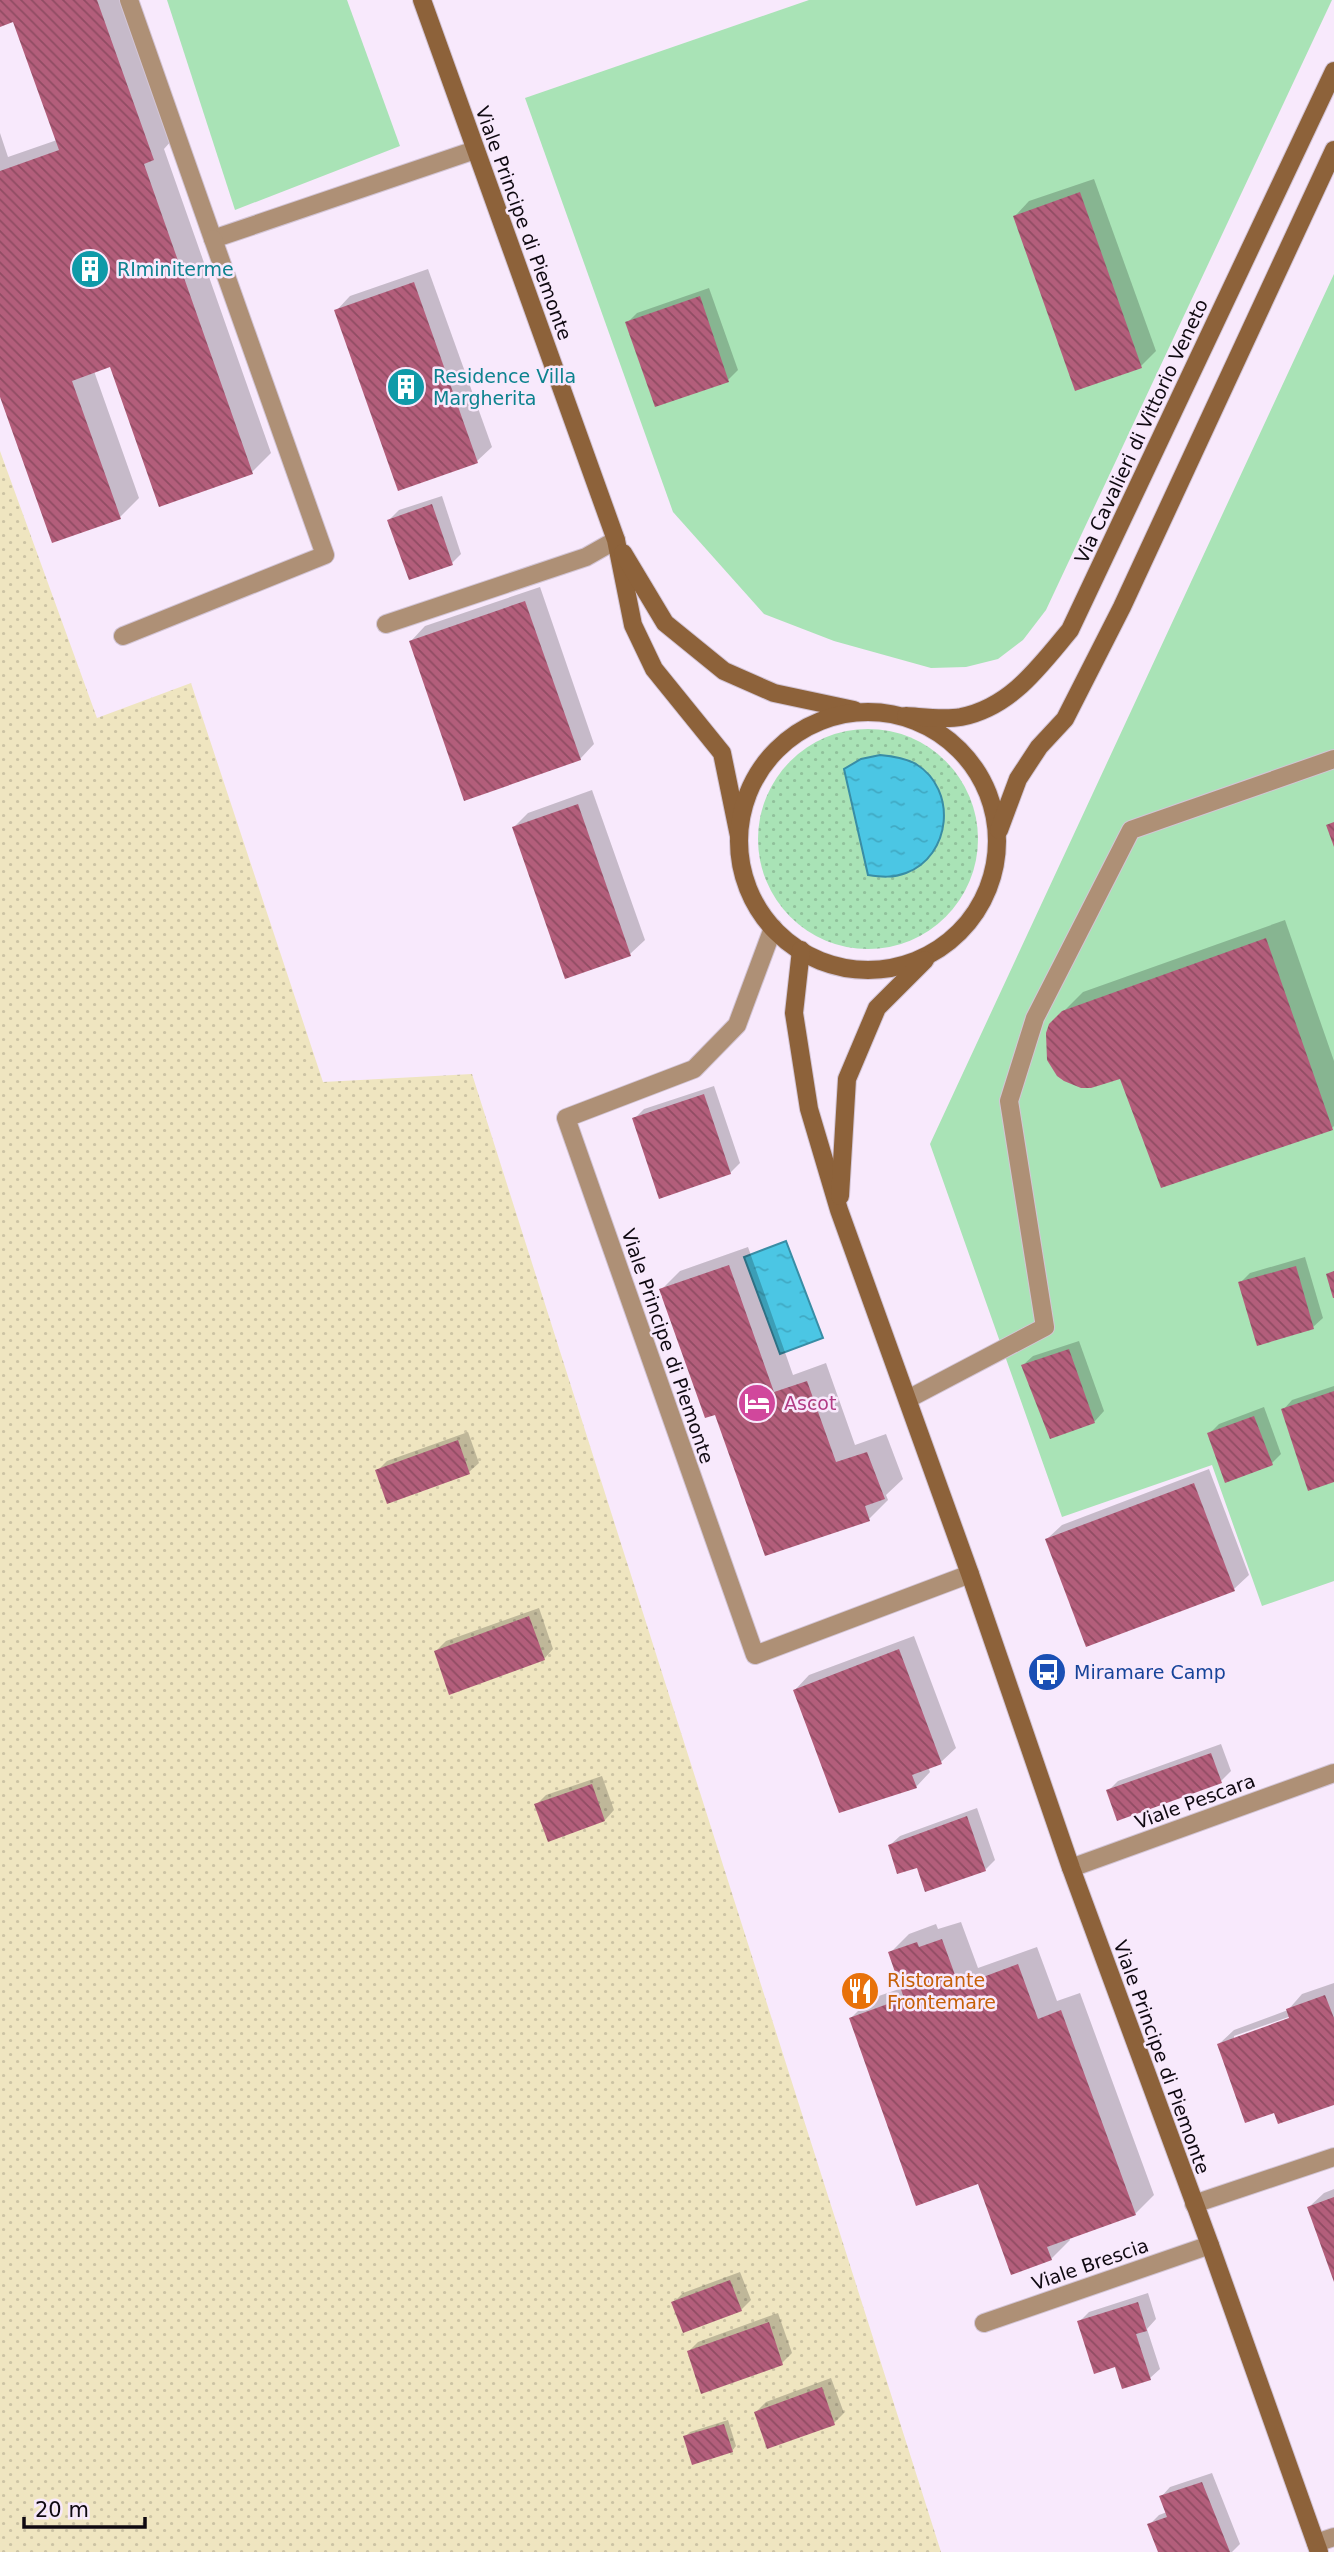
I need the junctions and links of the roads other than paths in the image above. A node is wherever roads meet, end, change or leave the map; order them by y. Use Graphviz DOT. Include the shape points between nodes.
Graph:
graph roads {
  1 [pos="129,0"];
  2 [pos="422,0"];
  3 [pos="1334,71"];
  4 [pos="475,150"];
  5 [pos="1334,150"];
  6 [pos="213,239"];
  7 [pos="616,540"];
  8 [pos="386,624"];
  9 [pos="123,636"];
  10 [pos="861,711"];
  11 [pos="906,716"];
  12 [pos="1334,759"];
  13 [pos="998,833"];
  14 [pos="739,836"];
  15 [pos="773,928"];
  16 [pos="801,950"];
  17 [pos="933,953"];
  18 [pos="839,1210"];
  19 [pos="908,1399"];
  20 [pos="970,1574"];
  21 [pos="1334,1773"];
  22 [pos="1071,1868"];
  23 [pos="1334,2157"];
  24 [pos="1194,2204"];
  25 [pos="1210,2245"];
  26 [pos="984,2323"];
  27 [pos="1334,2537"];
  28 [pos="1317,2548"];
  1 -- 6 [label="street"];
  2 -- 4 [label="street, Viale Principe di Piemonte"];
  3 -- 11 [label="street, Via Cavalieri di Vittorio Veneto" via="1070,630 1023,686 994,705 960,717"];
  4 -- 6 [label="street"];
  4 -- 7 [label="street, Viale Principe di Piemonte"];
  5 -- 13 [label="street" via="1122,607 1065,719 1018,779"];
  6 -- 9 [label="street" via="325,555"];
  7 -- 8 [label="street" via="586,557"];
  7 -- 10 [label="street, Viale Principe di Piemonte" via="665,623 724,671 774,693"];
  7 -- 14 [label="street, Viale Principe di Piemonte" via="633,625 654,669 722,753"];
  10 -- 11 [label="street, Via Cavalieri di Vittorio Veneto"];
  10 -- 14 [label="street" via="826,718 790,737 761,768 745,801"];
  11 -- 13 [label="street" via="951,741 983,779"];
  12 -- 19 [label="street" via="1131,830 1035,1018 1009,1101 1045,1327"];
  13 -- 17 [label="street" via="996,868 985,898 961,931"];
  14 -- 15 [label="street" via="743,872 753,900"];
  15 -- 16 [label="street"];
  15 -- 20 [label="street, Viale Principe di Piemonte" via="737,1025 694,1069 566,1118 755,1655"];
  16 -- 17 [label="street" via="839,966 874,970 904,965"];
  16 -- 18 [label="street, Viale Principe di Piemonte" via="794,1013 808,1109"];
  17 -- 18 [label="street, Viale Principe di Piemonte" via="877,1007 847,1079"];
  18 -- 19 [label="street, Viale Principe di Piemonte"];
  19 -- 20 [label="street, Viale Principe di Piemonte"];
  20 -- 22 [label="street, Viale Principe di Piemonte"];
  21 -- 22 [label="street, Viale Pescara"];
  22 -- 24 [label="street, Viale Principe di Piemonte"];
  23 -- 24 [label="street"];
  24 -- 25 [label="street, Viale Principe di Piemonte"];
  25 -- 26 [label="street, Viale Brescia"];
  25 -- 28 [label="street, Viale Principe di Piemonte"];
  27 -- 28 [label="street"];
}
